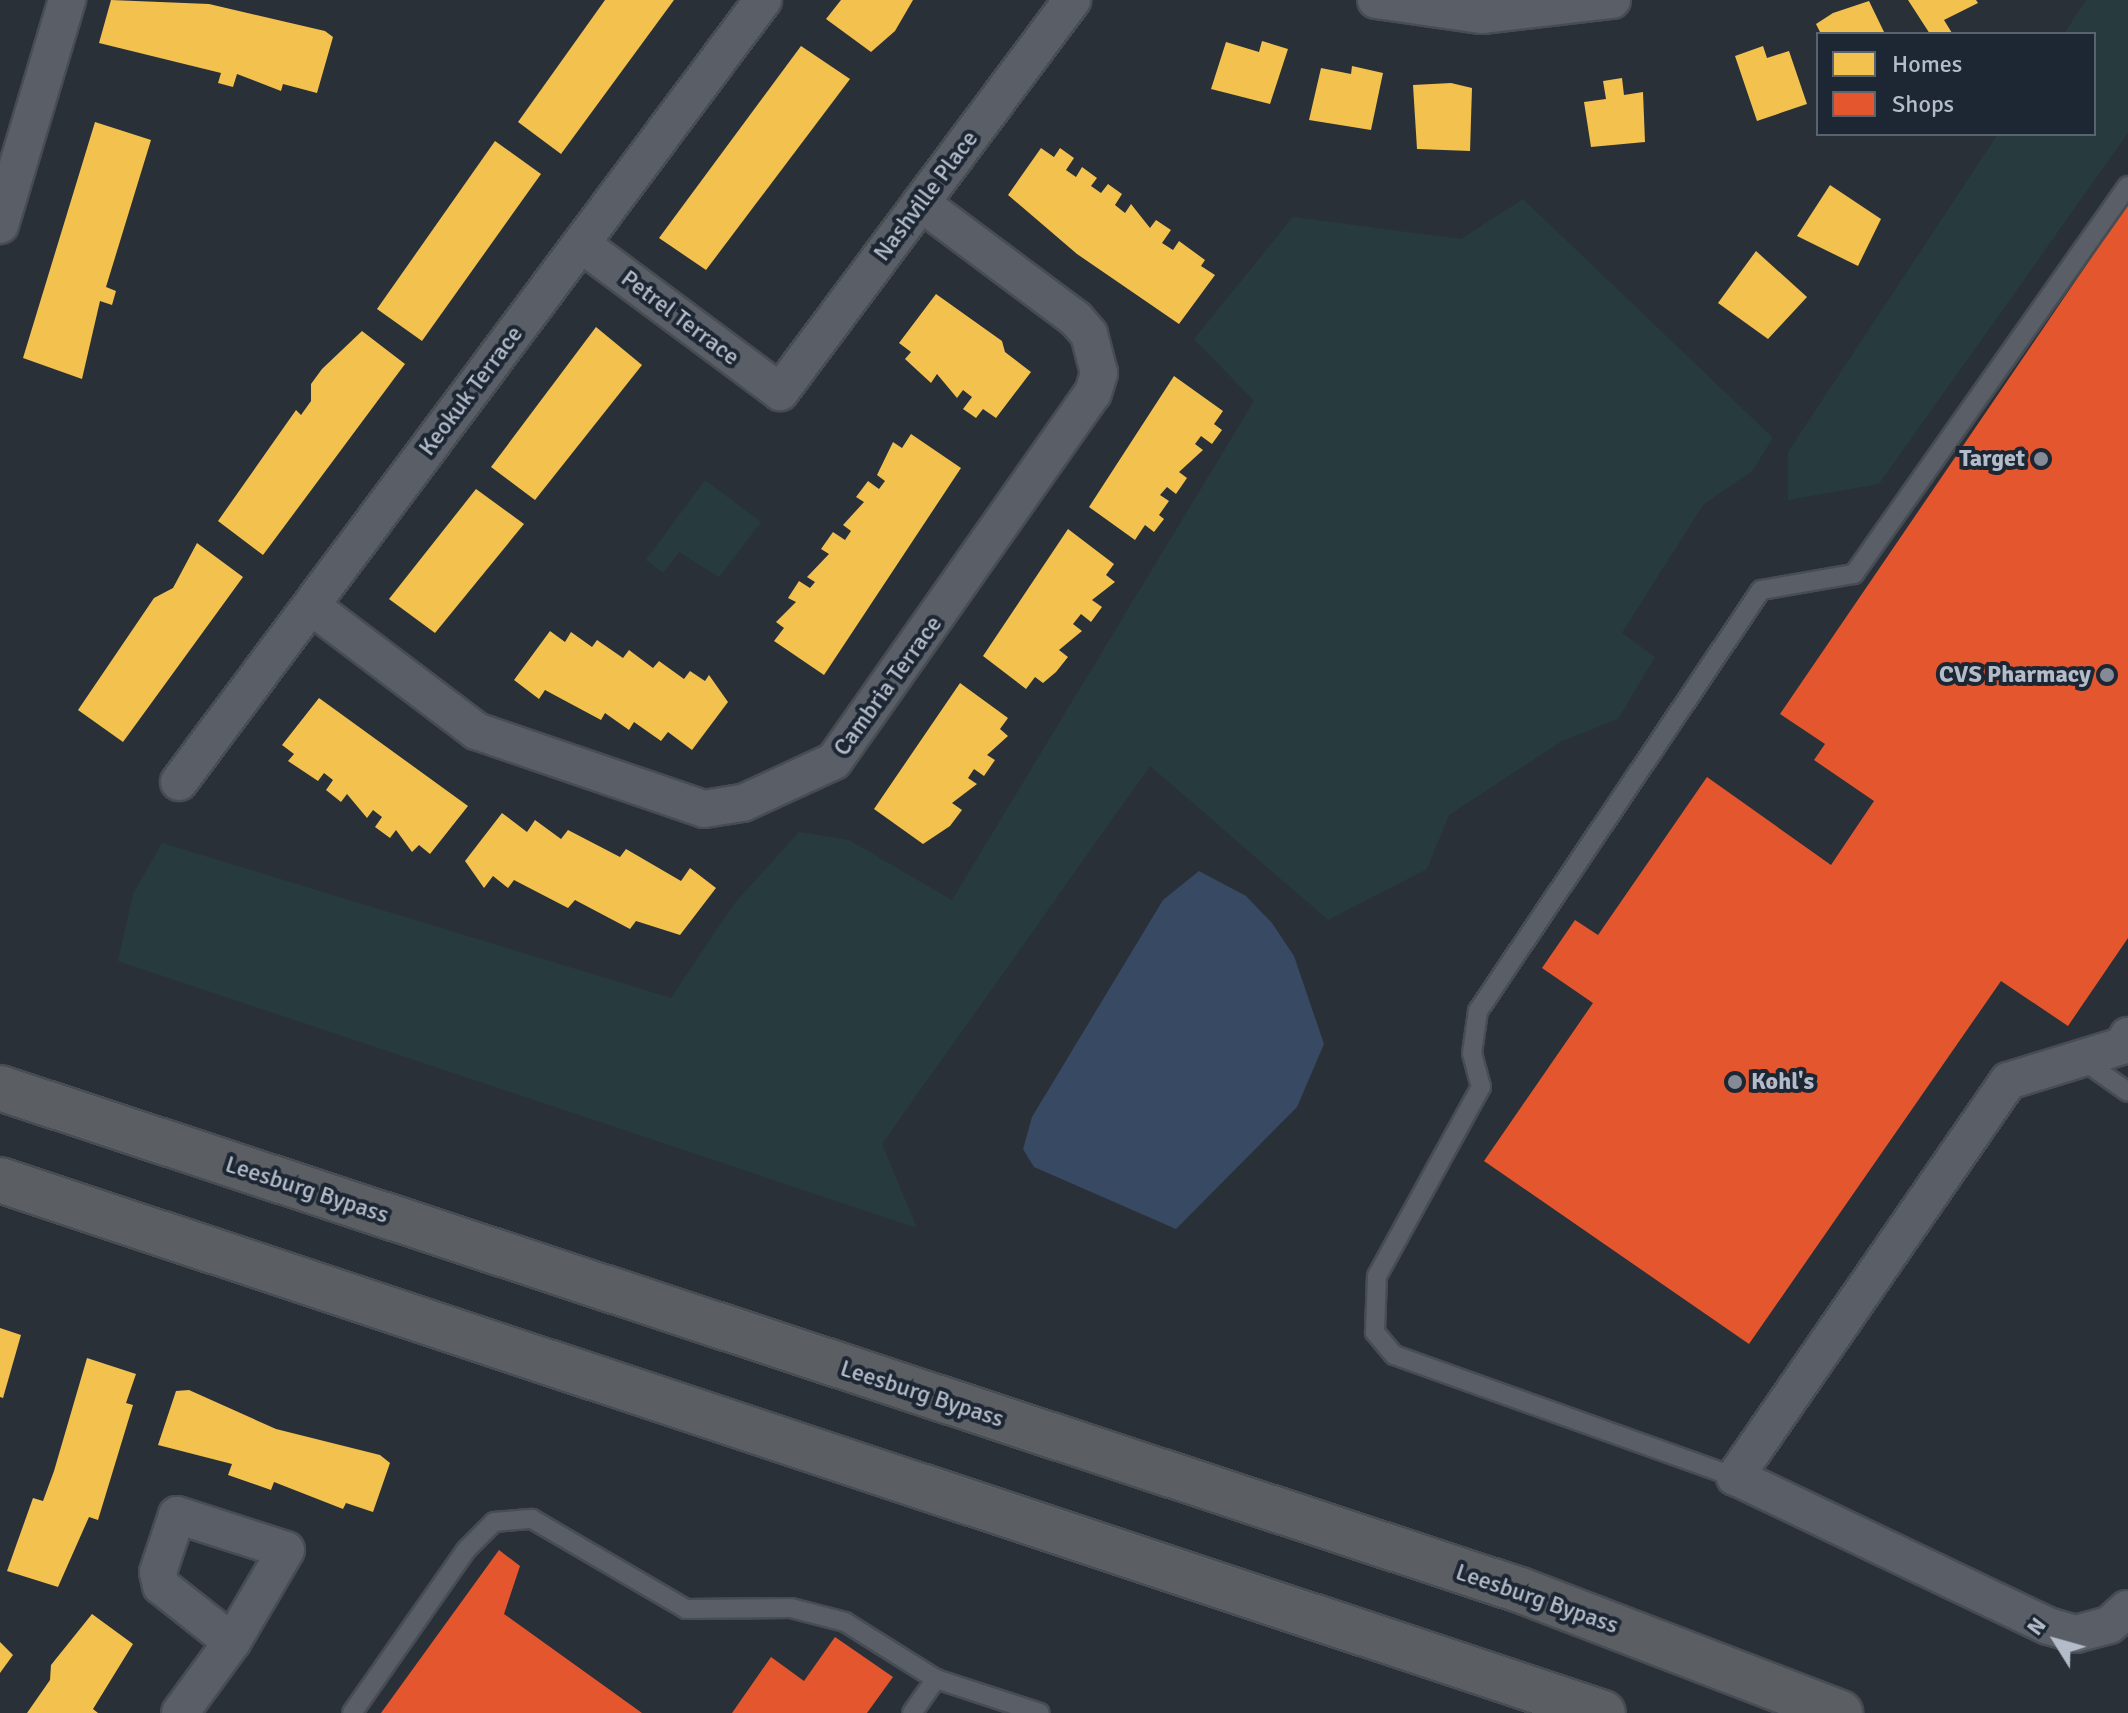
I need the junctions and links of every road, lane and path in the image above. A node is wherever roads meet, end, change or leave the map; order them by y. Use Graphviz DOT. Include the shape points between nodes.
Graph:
graph roads {
  1 [pos="67,0"];
  2 [pos="763,0"];
  3 [pos="1072,0"];
  4 [pos="1376,0"];
  5 [pos="1612,0"];
  6 [pos="1546,5"];
  7 [pos="2128,186"];
  8 [pos="921,203"];
  9 [pos="0,225"];
  10 [pos="581,244"];
  11 [pos="780,392"];
  12 [pos="311,606"];
  13 [pos="179,782"];
  14 [pos="2128,1036"];
  15 [pos="2081,1059"];
  16 [pos="0,1088"];
  17 [pos="2128,1092"];
  18 [pos="0,1180"];
  19 [pos="1735,1477"];
  20 [pos="2127,1608"];
  21 [pos="232,1642"];
  22 [pos="936,1679"];
  23 [pos="180,1713"];
  24 [pos="352,1713"];
  25 [pos="912,1713"];
  26 [pos="1040,1713"];
  27 [pos="1603,1713"];
  28 [pos="1840,1713"];
  1 -- 9 [label="street"];
  2 -- 10 [label="street, Keokuk Terrace"];
  3 -- 8 [label="street, Nashville Place"];
  4 -- 6 [label="street" via="1482,15"];
  5 -- 6 [label="street"];
  7 -- 19 [label="lane" via="1854,574 1761,590 1478,1011 1472,1053 1481,1087 1377,1276 1375,1332 1394,1355"];
  8 -- 11 [label="street, Nashville Place"];
  8 -- 12 [label="street, Cambria Terrace" via="1076,319 1093,343 1099,373 1093,393 834,761 743,803 704,809 476,731"];
  10 -- 11 [label="street, Petrel Terrace"];
  10 -- 12 [label="street, Keokuk Terrace"];
  12 -- 13 [label="street, Keokuk Terrace"];
  14 -- 15 [label="street"];
  15 -- 17 [label="lane"];
  15 -- 19 [label="street" via="2008,1081"];
  16 -- 28 [label="highway, Leesburg Bypass" via="1520,1590"];
  18 -- 27 [label="highway"];
  19 -- 20 [label="street" via="2048,1626 2076,1634 2109,1625"];
  21 -- 23 [label="street"];
  22 -- 24 [label="lane" via="845,1622 791,1608 686,1609 532,1519 494,1522 467,1549"];
  22 -- 25 [label="lane"];
  22 -- 26 [label="lane"];
}
